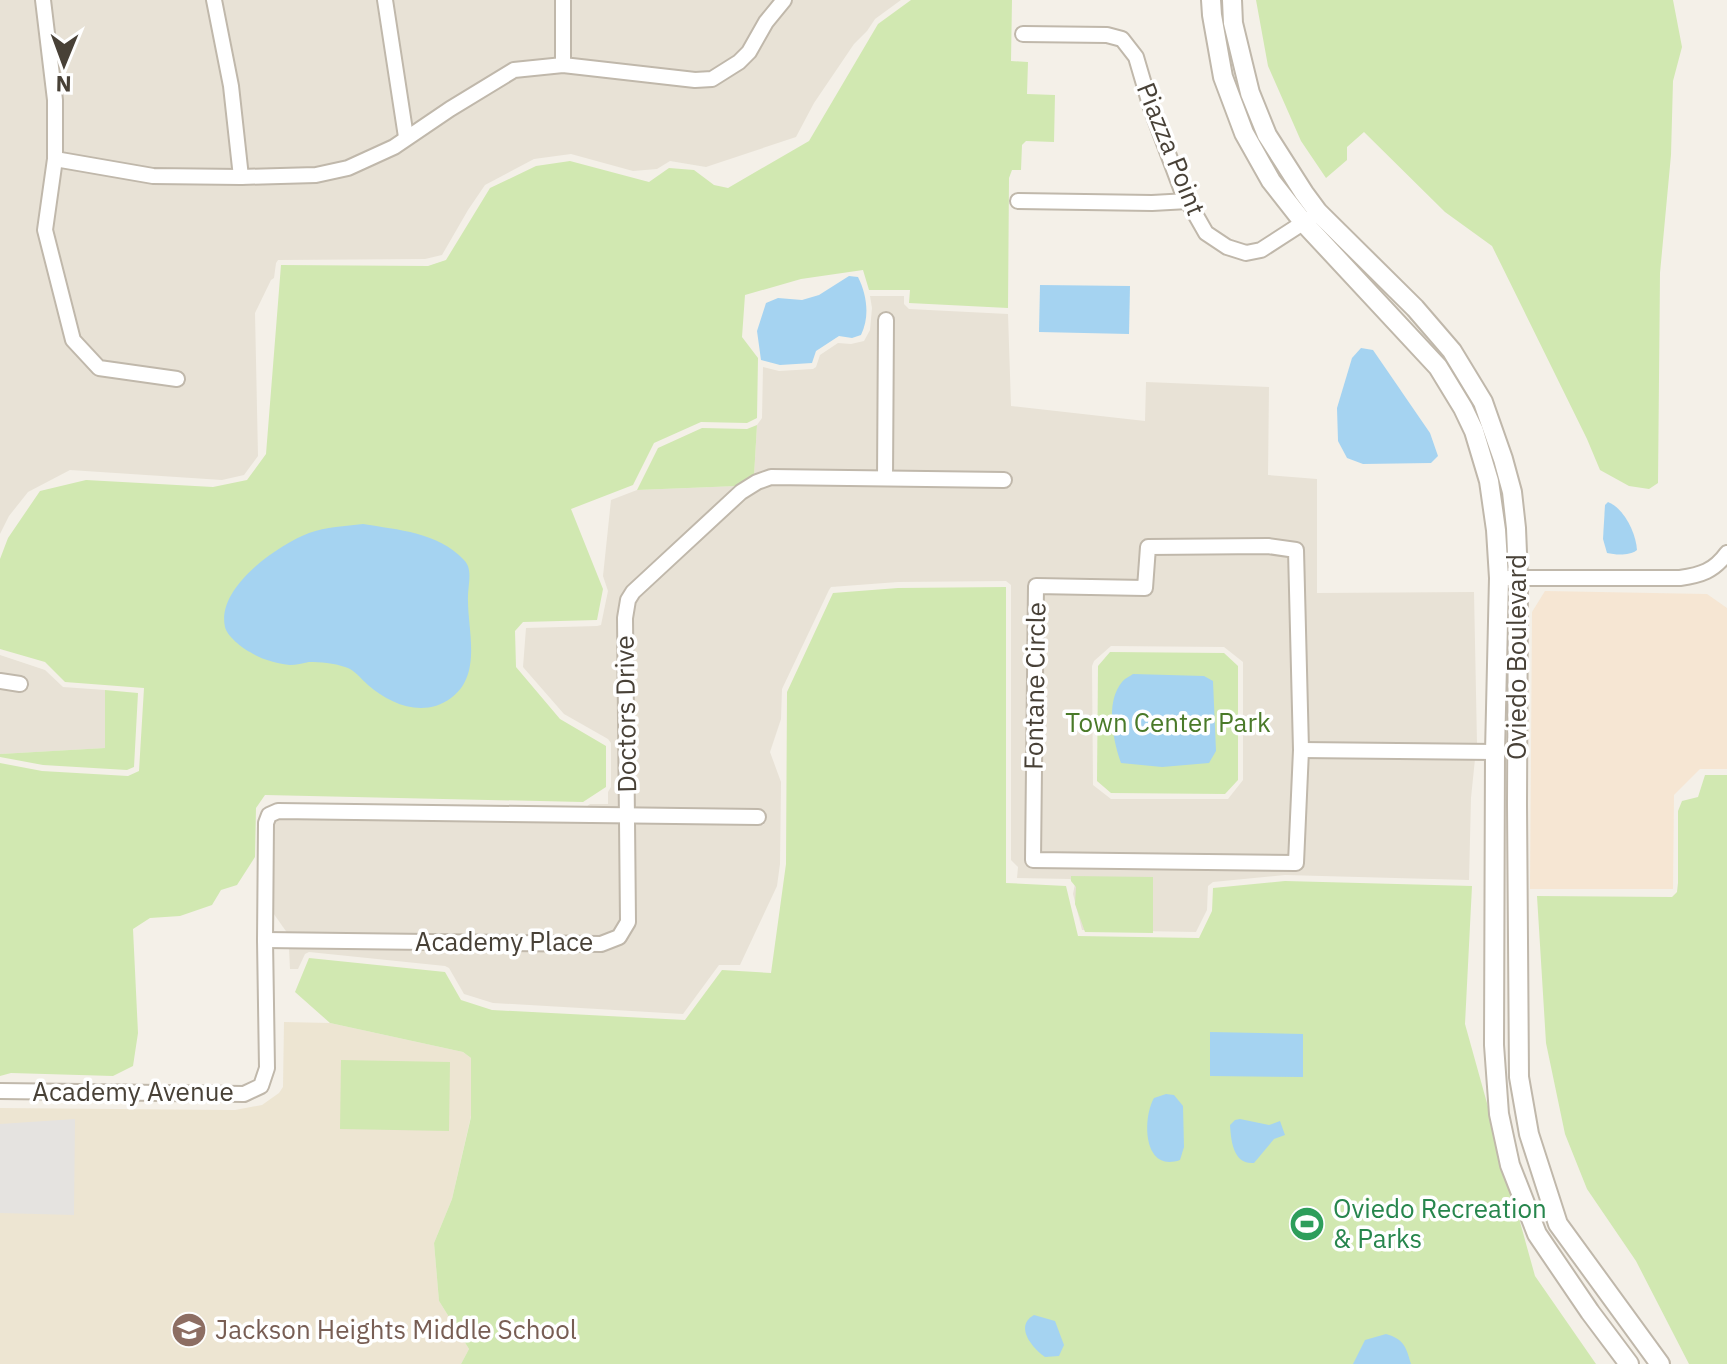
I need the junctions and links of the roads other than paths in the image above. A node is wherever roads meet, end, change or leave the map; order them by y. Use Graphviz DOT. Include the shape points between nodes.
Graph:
graph roads {
  1 [pos="43,0"];
  2 [pos="214,0"];
  3 [pos="385,0"];
  4 [pos="563,0"];
  5 [pos="784,0"];
  6 [pos="1211,0"];
  7 [pos="1232,0"];
  8 [pos="1023,34"];
  9 [pos="563,65"];
  10 [pos="406,137"];
  11 [pos="55,159"];
  12 [pos="241,177"];
  13 [pos="1018,201"];
  14 [pos="1188,201"];
  15 [pos="1311,218"];
  16 [pos="886,320"];
  17 [pos="177,379"];
  18 [pos="885,478"];
  19 [pos="1004,480"];
  20 [pos="1727,553"];
  21 [pos="1499,578"];
  22 [pos="1518,578"];
  23 [pos="0,681"];
  24 [pos="20,684"];
  25 [pos="1518,715"];
  26 [pos="1301,750"];
  27 [pos="1495,752"];
  28 [pos="627,815"];
  29 [pos="758,817"];
  30 [pos="265,940"];
  31 [pos="0,1091"];
  32 [pos="1629,1364"];
  33 [pos="1660,1364"];
  1 -- 11 [label="street" via="55,100"];
  2 -- 12 [label="street"];
  3 -- 10 [label="street"];
  4 -- 9 [label="street"];
  5 -- 9 [label="street" via="749,52 712,79"];
  6 -- 15 [label="street, Oviedo Boulevard" via="1223,77 1244,133 1271,181"];
  7 -- 15 [label="street, Oviedo Boulevard" via="1250,93 1267,135 1304,193"];
  8 -- 14 [label="street, Piazza Point" via="1122,39 1136,57"];
  9 -- 10 [label="street" via="514,70"];
  10 -- 12 [label="street" via="348,168 316,175"];
  11 -- 12 [label="street" via="153,176"];
  11 -- 17 [label="street" via="45,230 73,340 99,368"];
  13 -- 14 [label="street"];
  14 -- 15 [label="street, Piazza Point" via="1206,233 1246,253 1261,250"];
  15 -- 21 [label="street, Oviedo Boulevard" via="1438,367 1463,408 1489,481"];
  15 -- 22 [label="street, Oviedo Boulevard" via="1415,308 1452,351 1483,402 1512,492"];
  16 -- 18 [label="street"];
  18 -- 19 [label="street, Doctors Drive"];
  18 -- 28 [label="street, Doctors Drive" via="771,477 757,482 633,592 625,618"];
  20 -- 22 [label="street" via="1718,566 1680,578"];
  21 -- 22 [label="street"];
  21 -- 27 [label="street, Oviedo Boulevard"];
  22 -- 25 [label="street, Oviedo Boulevard"];
  23 -- 24 [label="street"];
  25 -- 27 [label="street"];
  25 -- 33 [label="street, Oviedo Boulevard" via="1519,1077 1529,1134 1558,1224"];
  26 -- 26 [label="street, Fontane Circle" via="1296,863 1033,860 1036,586 1145,588 1148,547 1296,550"];
  26 -- 27 [label="street"];
  27 -- 32 [label="street, Oviedo Boulevard" via="1494,1050 1510,1165 1537,1234"];
  28 -- 29 [label="street"];
  28 -- 30 [label="street, Academy Place" via="628,922 619,937 601,944"];
  28 -- 30 [label="street, Doctors Drive" via="278,811 266,823"];
  30 -- 31 [label="street, Academy Avenue" via="267,1068 261,1086 244,1094"];
}
